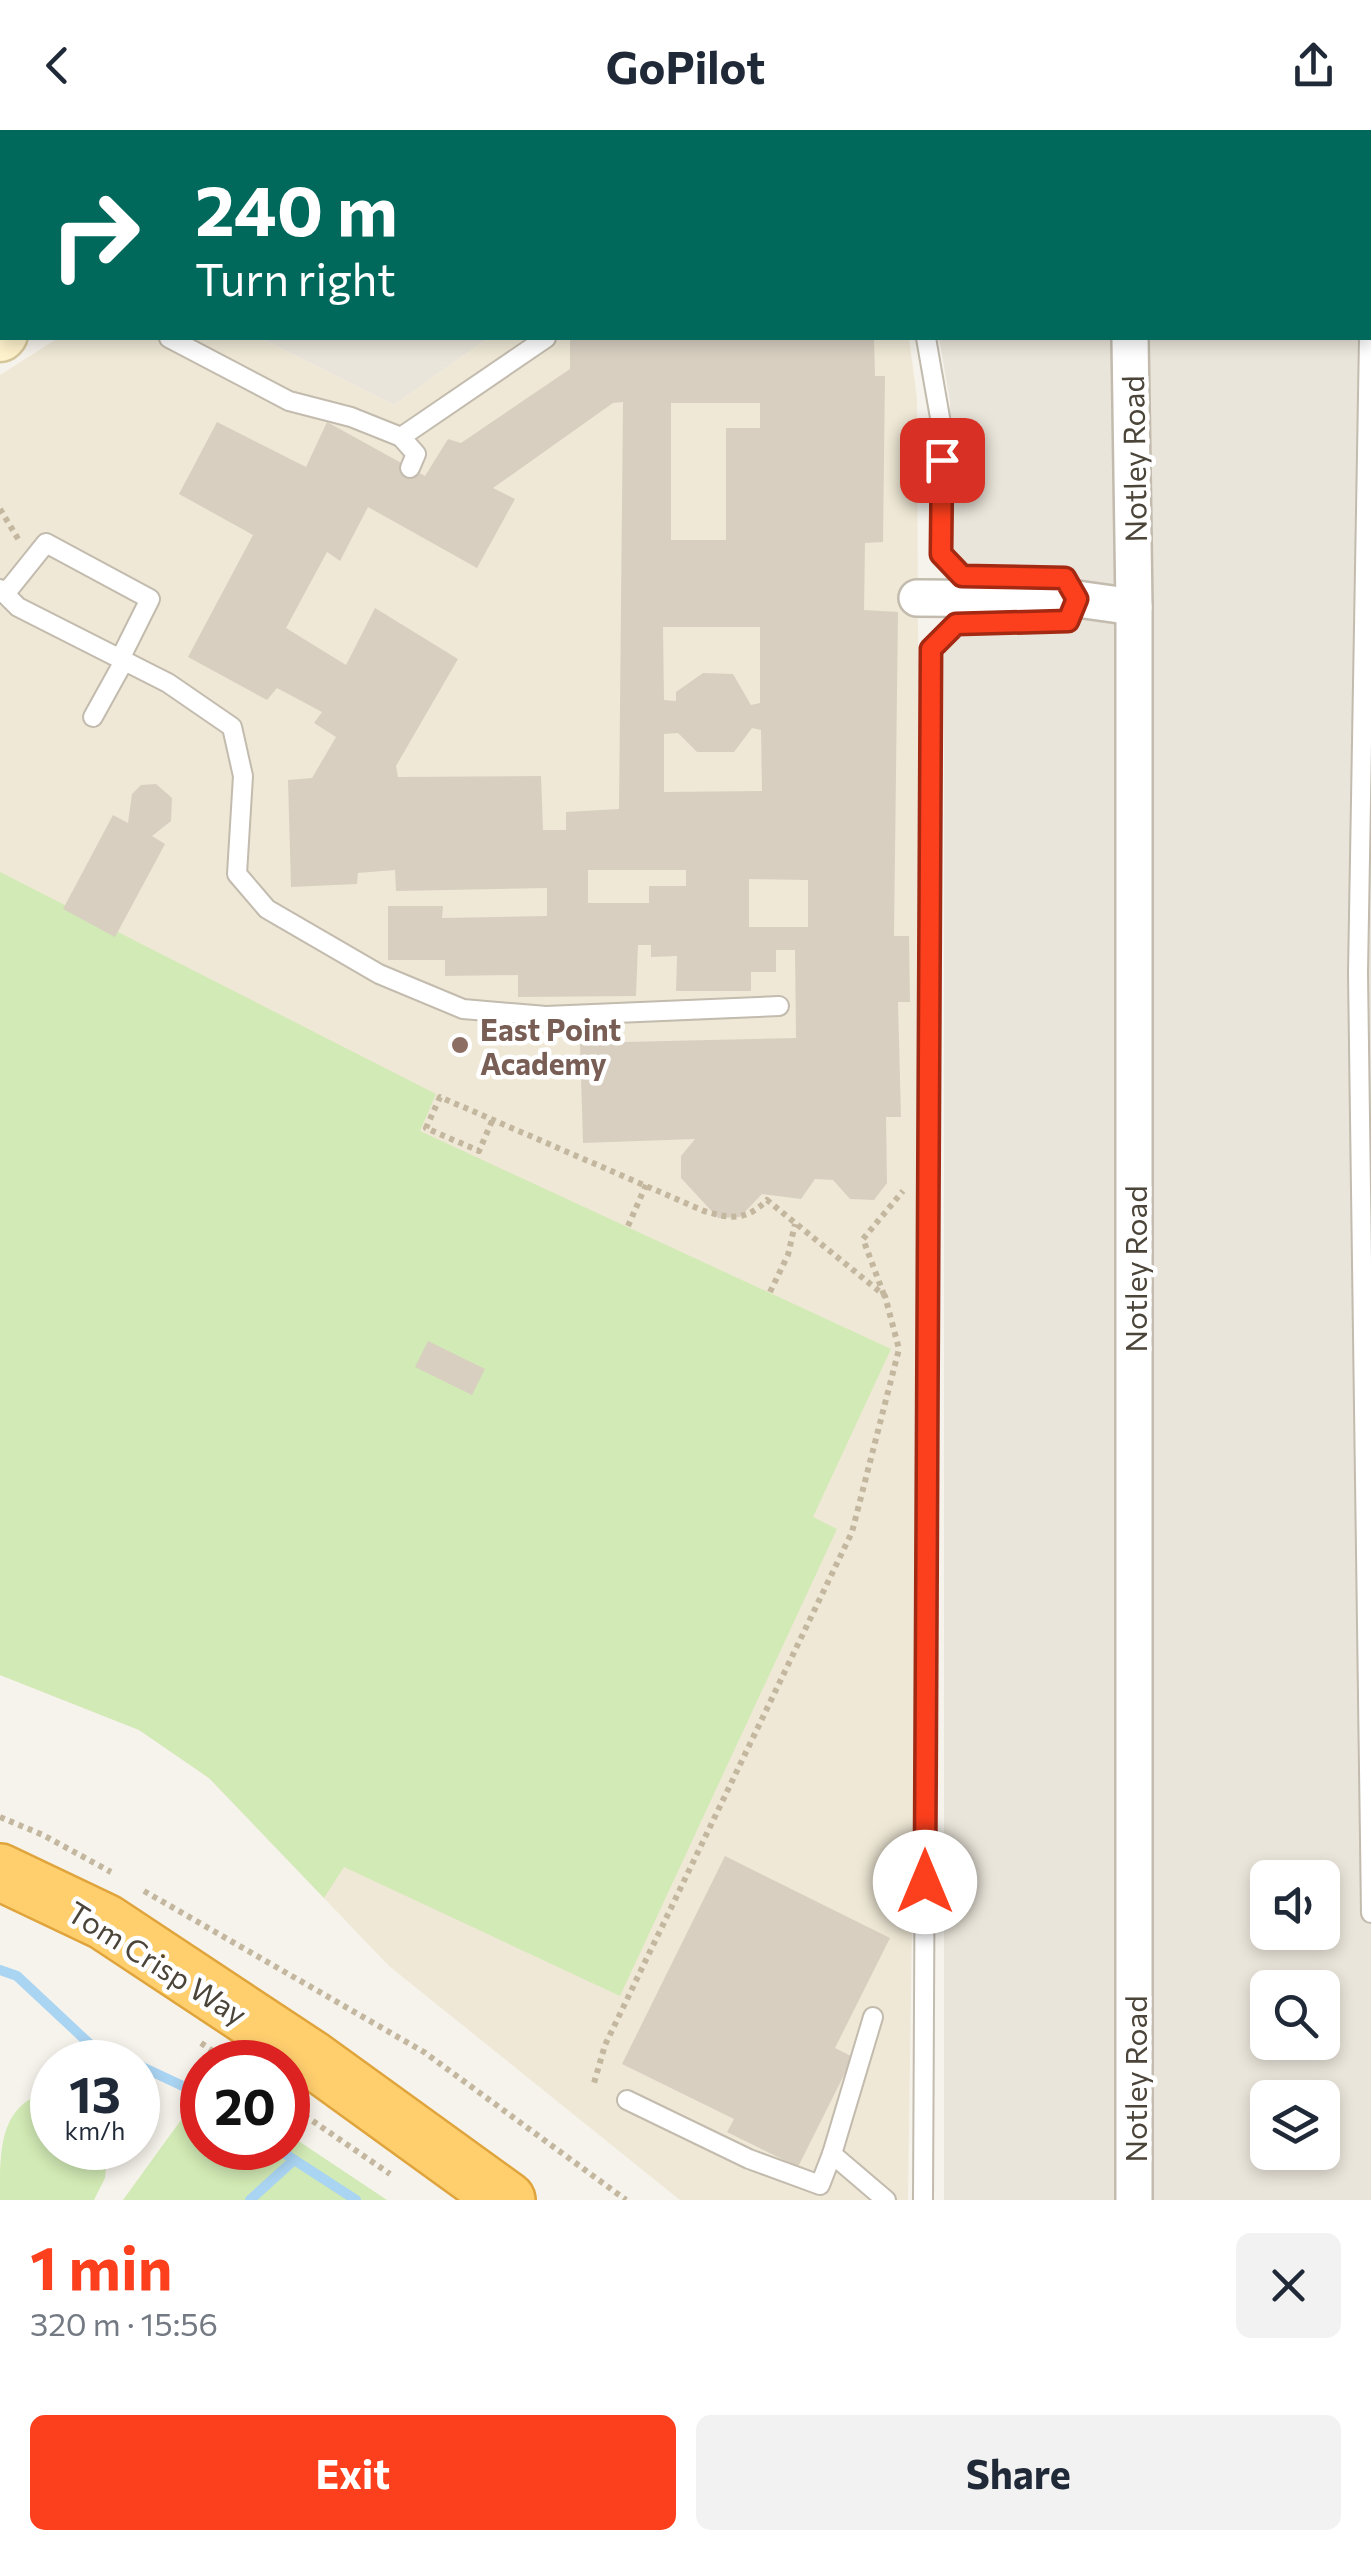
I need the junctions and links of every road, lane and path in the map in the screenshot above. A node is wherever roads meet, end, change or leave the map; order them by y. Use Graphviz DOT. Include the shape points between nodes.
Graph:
graph roads {
  1 [pos="173,340"];
  2 [pos="543,340"];
  3 [pos="926,340"];
  4 [pos="1130,340"];
  5 [pos="1369,340"];
  6 [pos="401,436"];
  7 [pos="410,468"];
  8 [pos="2,591"];
  9 [pos="916,598"];
  10 [pos="1077,599"];
  11 [pos="1134,608"];
  12 [pos="122,660"];
  13 [pos="94,717"];
  14 [pos="779,1006"];
  15 [pos="492,1121"];
  16 [pos="903,1174"];
  17 [pos="646,1186"];
  18 [pos="796,1224"];
  19 [pos="628,1226"];
  20 [pos="770,1292"];
  21 [pos="885,1296"];
  22 [pos="0,1817"];
  23 [pos="0,1872"];
  24 [pos="123,1879"];
  25 [pos="139,1888"];
  26 [pos="1371,1913"];
  27 [pos="873,2017"];
  28 [pos="594,2083"];
  29 [pos="627,2100"];
  30 [pos="310,2119"];
  31 [pos="832,2154"];
  32 [pos="397,2179"];
  33 [pos="506,2200"];
  34 [pos="626,2200"];
  35 [pos="886,2200"];
  36 [pos="924,2200"];
  37 [pos="1134,2200"];
  1 -- 6 [label="lane" via="289,400"];
  2 -- 6 [label="lane"];
  3 -- 10 [label="lane" via="942,429 941,554 962,576 1065,578"];
  4 -- 11 [label="street, Notley Road"];
  5 -- 26 [label="lane" via="1358,973"];
  6 -- 7 [label="lane" via="416,454"];
  8 -- 12 [label="lane" via="18,608"];
  8 -- 12 [label="lane" via="46,543 150,599"];
  9 -- 10 [label="street"];
  10 -- 11 [label="street"];
  10 -- 36 [label="lane" via="1068,621 956,624 931,649"];
  11 -- 37 [label="street, Notley Road"];
  12 -- 13 [label="lane"];
  12 -- 14 [label="lane" via="232,727 243,776 238,874 268,909 379,974 463,1008 546,1016"];
  15 -- 15 [label="path" via="440,1097 426,1128 478,1151"];
  15 -- 17 [label="path"];
  16 -- 21 [label="path" via="903,1190 863,1239"];
  17 -- 18 [label="path" via="734,1220 768,1200"];
  17 -- 19 [label="path"];
  18 -- 20 [label="path"];
  18 -- 21 [label="path"];
  21 -- 28 [label="path" via="899,1349 852,1532 605,2045"];
  22 -- 24 [label="path"];
  23 -- 33 [label="highway, Tom Crisp Way" via="104,1922 312,2059"];
  25 -- 34 [label="path" via="424,2052"];
  27 -- 31 [label="lane"];
  29 -- 31 [label="lane" via="749,2159 820,2184"];
  30 -- 32 [label="path"];
  31 -- 35 [label="lane"];
}
